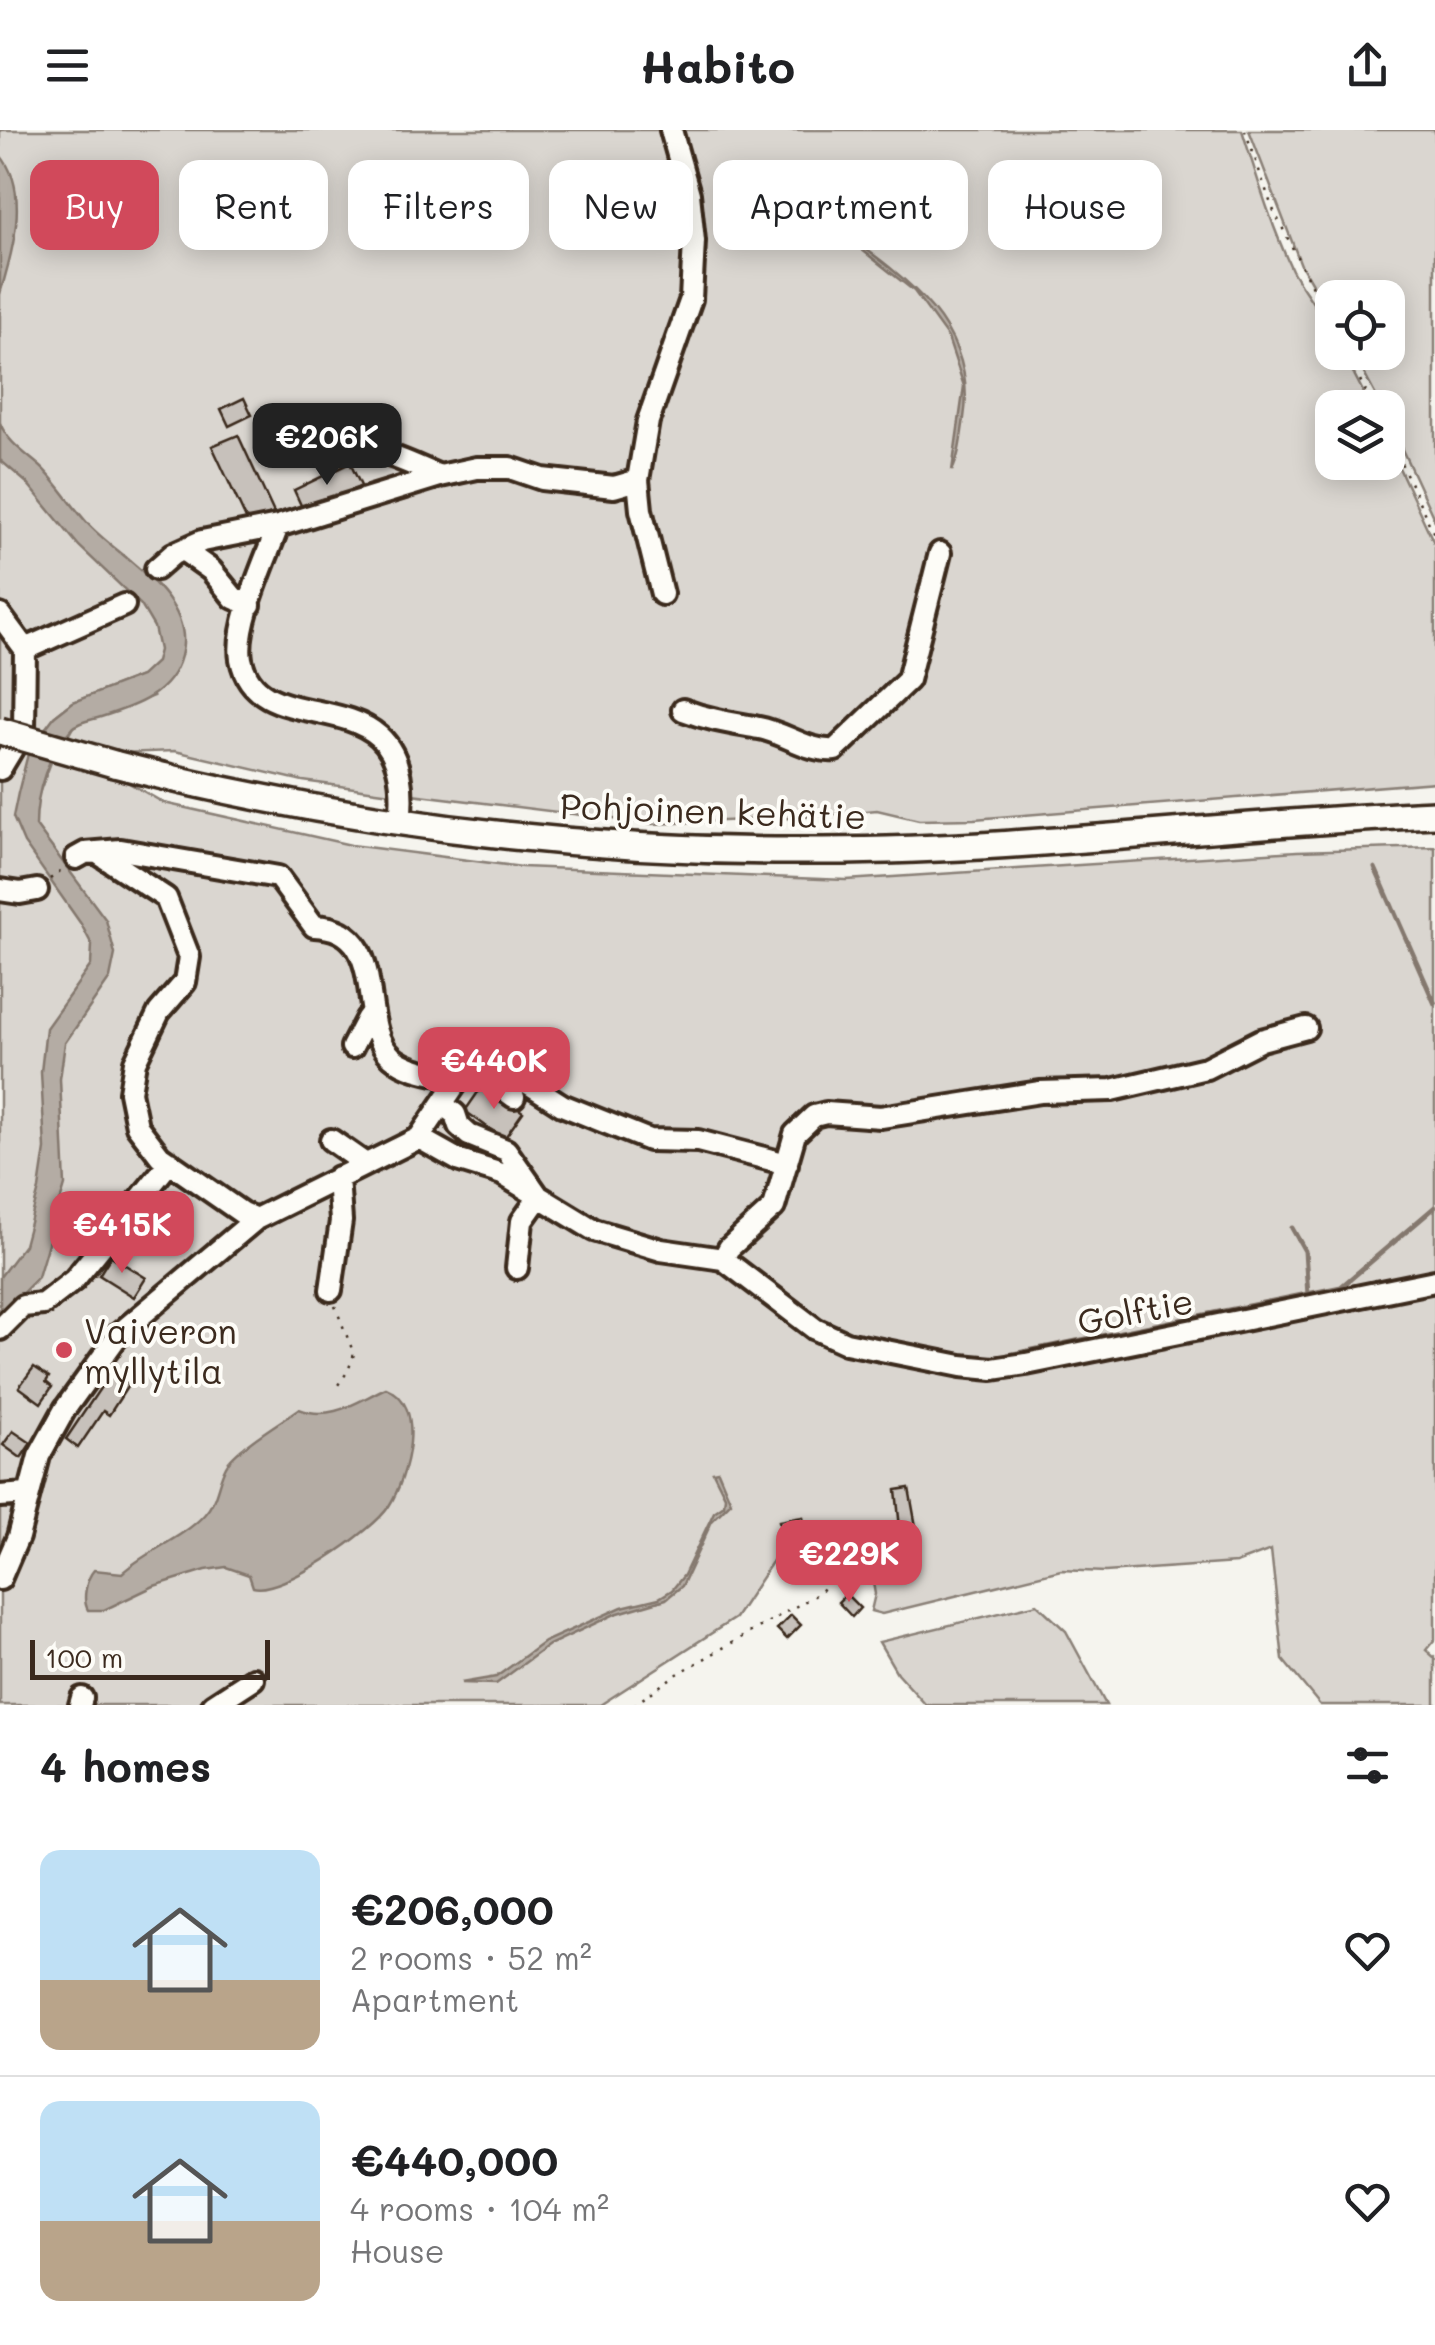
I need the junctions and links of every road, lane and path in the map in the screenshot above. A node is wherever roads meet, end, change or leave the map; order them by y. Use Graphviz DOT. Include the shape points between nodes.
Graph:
graph roads {
  1 [pos="671,130"];
  2 [pos="1245,130"];
  3 [pos="1315,294"];
  4 [pos="332,450"];
  5 [pos="1405,472"];
  6 [pos="440,476"];
  7 [pos="638,480"];
  8 [pos="278,526"];
  9 [pos="1435,536"];
  10 [pos="183,550"];
  11 [pos="940,553"];
  12 [pos="156,569"];
  13 [pos="662,594"];
  14 [pos="124,605"];
  15 [pos="250,605"];
  16 [pos="0,614"];
  17 [pos="24,650"];
  18 [pos="683,710"];
  19 [pos="0,731"];
  20 [pos="0,769"];
  21 [pos="1435,814"];
  22 [pos="400,823"];
  23 [pos="86,855"];
  24 [pos="0,890"];
  25 [pos="37,890"];
  26 [pos="366,1018"];
  27 [pos="1306,1028"];
  28 [pos="352,1046"];
  29 [pos="468,1075"];
  30 [pos="514,1097"];
  31 [pos="443,1105"];
  32 [pos="418,1138"];
  33 [pos="331,1140"];
  34 [pos="170,1162"];
  35 [pos="364,1163"];
  36 [pos="787,1164"];
  37 [pos="338,1177"];
  38 [pos="539,1197"];
  39 [pos="256,1218"];
  40 [pos="724,1259"];
  41 [pos="518,1268"];
  42 [pos="1435,1281"];
  43 [pos="331,1290"];
  44 [pos="0,1329"];
  45 [pos="335,1389"];
  46 [pos="27,1494"];
  47 [pos="0,1496"];
  48 [pos="858,1539"];
  49 [pos="0,1579"];
  50 [pos="252,1679"];
  51 [pos="213,1705"];
  52 [pos="634,1705"];
  1 -- 7 [label="street" via="689,194 691,298 648,421"];
  2 -- 3 [label="path"];
  4 -- 6 [label="street" via="367,449"];
  5 -- 9 [label="path"];
  6 -- 7 [label="street" via="510,468 542,479 614,487"];
  6 -- 8 [label="street"];
  7 -- 13 [label="street"];
  8 -- 10 [label="street"];
  8 -- 15 [label="street"];
  10 -- 12 [label="street"];
  10 -- 15 [label="street"];
  11 -- 18 [label="street" via="908,680 835,750"];
  14 -- 17 [label="street"];
  15 -- 22 [label="street" via="241,658 250,684 280,702 342,718 382,738 402,774"];
  16 -- 17 [label="street"];
  17 -- 20 [label="street" via="24,729"];
  19 -- 22 [label="main road, Pohjoinen kehätie, bridge" via="279,803"];
  21 -- 22 [label="main road, Pohjoinen kehätie" via="828,851 604,846"];
  23 -- 25 [label="path"];
  23 -- 26 [label="street" via="122,850 278,877 314,926 344,932 354,946 372,985"];
  23 -- 34 [label="street" via="166,898 189,956 185,982 147,1030 130,1092 146,1142"];
  24 -- 25 [label="street"];
  26 -- 28 [label="street"];
  26 -- 29 [label="street" via="400,1062"];
  27 -- 36 [label="street" via="1260,1040 1206,1068 1112,1090 1040,1092 881,1117 814,1116 795,1134"];
  29 -- 30 [label="street"];
  29 -- 31 [label="street"];
  29 -- 36 [label="street" via="498,1064 562,1105 650,1140 698,1141"];
  31 -- 32 [label="street"];
  31 -- 38 [label="street" via="469,1135 506,1150"];
  32 -- 35 [label="street"];
  32 -- 38 [label="street"];
  33 -- 35 [label="street"];
  34 -- 39 [label="street"];
  34 -- 44 [label="street" via="74,1280 54,1298 23,1306"];
  35 -- 37 [label="street"];
  36 -- 40 [label="street" via="774,1207"];
  37 -- 39 [label="street"];
  37 -- 43 [label="street" via="341,1222"];
  38 -- 40 [label="street" via="594,1230"];
  38 -- 41 [label="street" via="522,1221"];
  39 -- 46 [label="street" via="119,1334 56,1425"];
  40 -- 42 [label="street, Golftie" via="815,1329 846,1343 993,1369"];
  43 -- 45 [label="path" via="354,1354"];
  46 -- 47 [label="street"];
  46 -- 49 [label="street"];
  48 -- 52 [label="path" via="822,1592"];
  50 -- 51 [label="street"];
}
